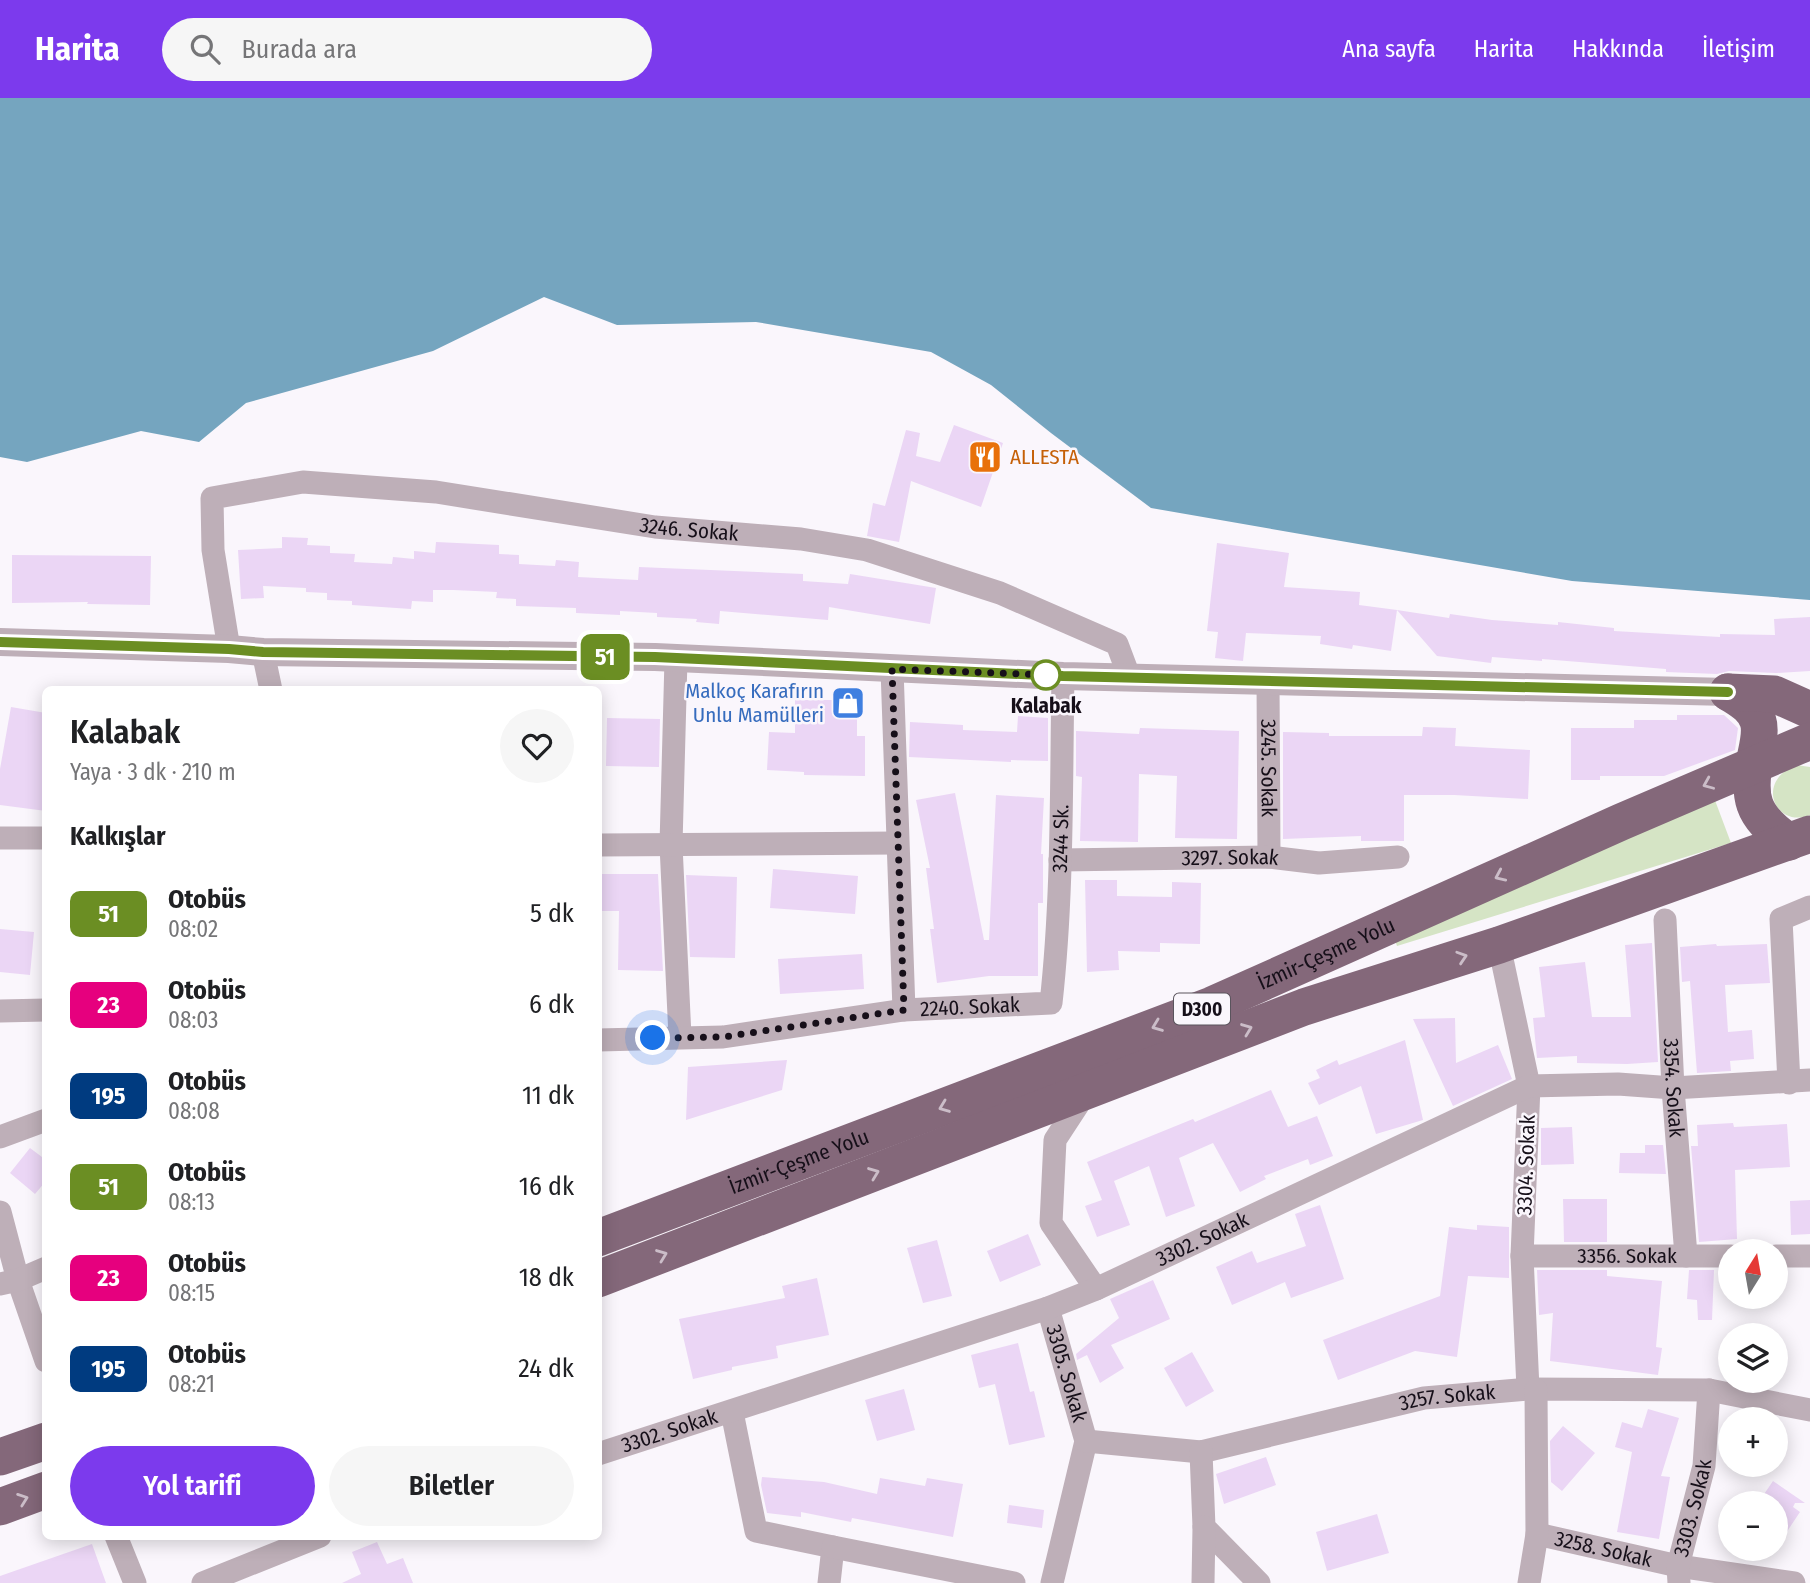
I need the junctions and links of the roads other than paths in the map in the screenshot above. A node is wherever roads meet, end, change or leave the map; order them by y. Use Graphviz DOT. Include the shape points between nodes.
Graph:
graph roads {
  1 [pos="0,642"];
  2 [pos="229,649"];
  3 [pos="263,652"];
  4 [pos="676,659"];
  5 [pos="892,669"];
  6 [pos="1063,676"];
  7 [pos="1129,677"];
  8 [pos="1268,679"];
  9 [pos="270,686"];
  10 [pos="1728,692"];
  11 [pos="1810,710"];
  12 [pos="1810,741"];
  13 [pos="1754,764"];
  14 [pos="0,838"];
  15 [pos="42,838"];
  16 [pos="897,843"];
  17 [pos="1803,843"];
  18 [pos="602,845"];
  19 [pos="671,845"];
  20 [pos="1269,857"];
  21 [pos="1398,857"];
  22 [pos="1060,860"];
  23 [pos="1810,907"];
  24 [pos="1665,920"];
  25 [pos="1499,945"];
  26 [pos="1051,1003"];
  27 [pos="42,1010"];
  28 [pos="904,1010"];
  29 [pos="0,1011"];
  30 [pos="680,1037"];
  31 [pos="602,1040"];
  32 [pos="1799,1081"];
  33 [pos="1529,1086"];
  34 [pos="1673,1088"];
  35 [pos="1087,1091"];
  36 [pos="42,1121"];
  37 [pos="0,1137"];
  38 [pos="0,1212"];
  39 [pos="602,1236"];
  40 [pos="1810,1255"];
  41 [pos="1522,1256"];
  42 [pos="1686,1256"];
  43 [pos="1718,1256"];
  44 [pos="1788,1256"];
  45 [pos="42,1270"];
  46 [pos="602,1277"];
  47 [pos="9,1282"];
  48 [pos="1097,1289"];
  49 [pos="1048,1308"];
  50 [pos="42,1352"];
  51 [pos="1532,1389"];
  52 [pos="1709,1390"];
  53 [pos="1810,1410"];
  54 [pos="732,1412"];
  55 [pos="1086,1441"];
  56 [pos="42,1442"];
  57 [pos="1200,1452"];
  58 [pos="602,1453"];
  59 [pos="0,1457"];
  60 [pos="42,1491"];
  61 [pos="0,1507"];
  62 [pos="1204,1527"];
  63 [pos="1537,1534"];
  64 [pos="118,1540"];
  65 [pos="310,1540"];
  66 [pos="833,1547"];
  67 [pos="1678,1574"];
  68 [pos="135,1583"];
  69 [pos="203,1583"];
  70 [pos="829,1583"];
  71 [pos="1014,1583"];
  72 [pos="1052,1583"];
  73 [pos="1203,1583"];
  74 [pos="1259,1583"];
  75 [pos="1529,1583"];
  76 [pos="1794,1583"];
  1 -- 2 [label="street"];
  2 -- 3 [label="street"];
  2 -- 7 [label="street, 3246. Sokak" via="213,550 212,498 303,482 436,492 655,527 801,539 867,550 1000,593 1117,644"];
  3 -- 4 [label="street"];
  3 -- 9 [label="street"];
  4 -- 5 [label="street"];
  4 -- 19 [label="street"];
  5 -- 6 [label="street"];
  5 -- 16 [label="street"];
  6 -- 7 [label="street"];
  6 -- 22 [label="street, 3244 Sk."];
  7 -- 8 [label="street"];
  8 -- 10 [label="street"];
  8 -- 20 [label="street, 3245. Sokak"];
  10 -- 11 [label="highway" via="1774,694"];
  10 -- 13 [label="highway" via="1748,704 1759,722"];
  12 -- 13 [label="highway, İzmir-Çeşme Yolu / D300"];
  13 -- 17 [label="highway" via="1753,799 1760,816 1773,831"];
  13 -- 39 [label="highway, İzmir-Çeşme Yolu / D300, one-way" via="1212,1005"];
  14 -- 15 [label="street"];
  16 -- 19 [label="street"];
  16 -- 28 [label="street"];
  17 -- 25 [label="highway, İzmir-Çeşme Yolu / D300"];
  18 -- 19 [label="street"];
  19 -- 30 [label="street"];
  20 -- 21 [label="street, 3297. Sokak" via="1319,863"];
  20 -- 22 [label="street, 3297. Sokak"];
  22 -- 26 [label="street, 3244 Sk."];
  23 -- 32 [label="street" via="1781,919"];
  24 -- 34 [label="street, 3354. Sokak"];
  25 -- 33 [label="street, 3304. Sokak"];
  35 -- 25 [label="highway, İzmir-Çeşme Yolu / D300, one-way" via="1304,1007"];
  26 -- 28 [label="street, 2240. Sokak"];
  27 -- 29 [label="street"];
  28 -- 30 [label="street, 2240. Sokak" via="723,1037"];
  30 -- 31 [label="street, 2240. Sokak"];
  32 -- 34 [label="street, 3302. Sokak"];
  33 -- 34 [label="street, 3302. Sokak"];
  33 -- 41 [label="street, 3304. Sokak"];
  33 -- 48 [label="street, 3302. Sokak"];
  34 -- 42 [label="street, 3354. Sokak"];
  46 -- 35 [label="highway, İzmir-Çeşme Yolu / D300, one-way"];
  35 -- 48 [label="street" via="1055,1140 1051,1223"];
  36 -- 37 [label="street"];
  38 -- 47 [label="street"];
  40 -- 44 [label="street"];
  41 -- 42 [label="street, 3356. Sokak"];
  41 -- 51 [label="street, 3304. Sokak"];
  42 -- 43 [label="street, 3356. Sokak"];
  45 -- 47 [label="street"];
  47 -- 50 [label="street"];
  48 -- 49 [label="street, 3302. Sokak"];
  49 -- 54 [label="street, 3302. Sokak"];
  49 -- 55 [label="street, 3305. Sokak"];
  51 -- 52 [label="street, 3257. Sokak"];
  51 -- 57 [label="street, 3257. Sokak" via="1424,1398"];
  51 -- 63 [label="street, 3304. Sokak"];
  52 -- 53 [label="street, 3257. Sokak"];
  52 -- 67 [label="street, 3303. Sokak" via="1703,1466"];
  54 -- 58 [label="street, 3302. Sokak"];
  54 -- 66 [label="street" via="756,1531"];
  55 -- 57 [label="street, 3257. Sokak"];
  55 -- 72 [label="street"];
  56 -- 59 [label="highway"];
  57 -- 62 [label="street"];
  61 -- 60 [label="highway, one-way"];
  62 -- 73 [label="street"];
  62 -- 74 [label="street"];
  63 -- 67 [label="street, 3258. Sokak"];
  63 -- 75 [label="street, 3304. Sokak"];
  64 -- 68 [label="street"];
  65 -- 69 [label="street"];
  66 -- 70 [label="street"];
  66 -- 71 [label="street"];
  67 -- 76 [label="street, 3258. Sokak"];
}
